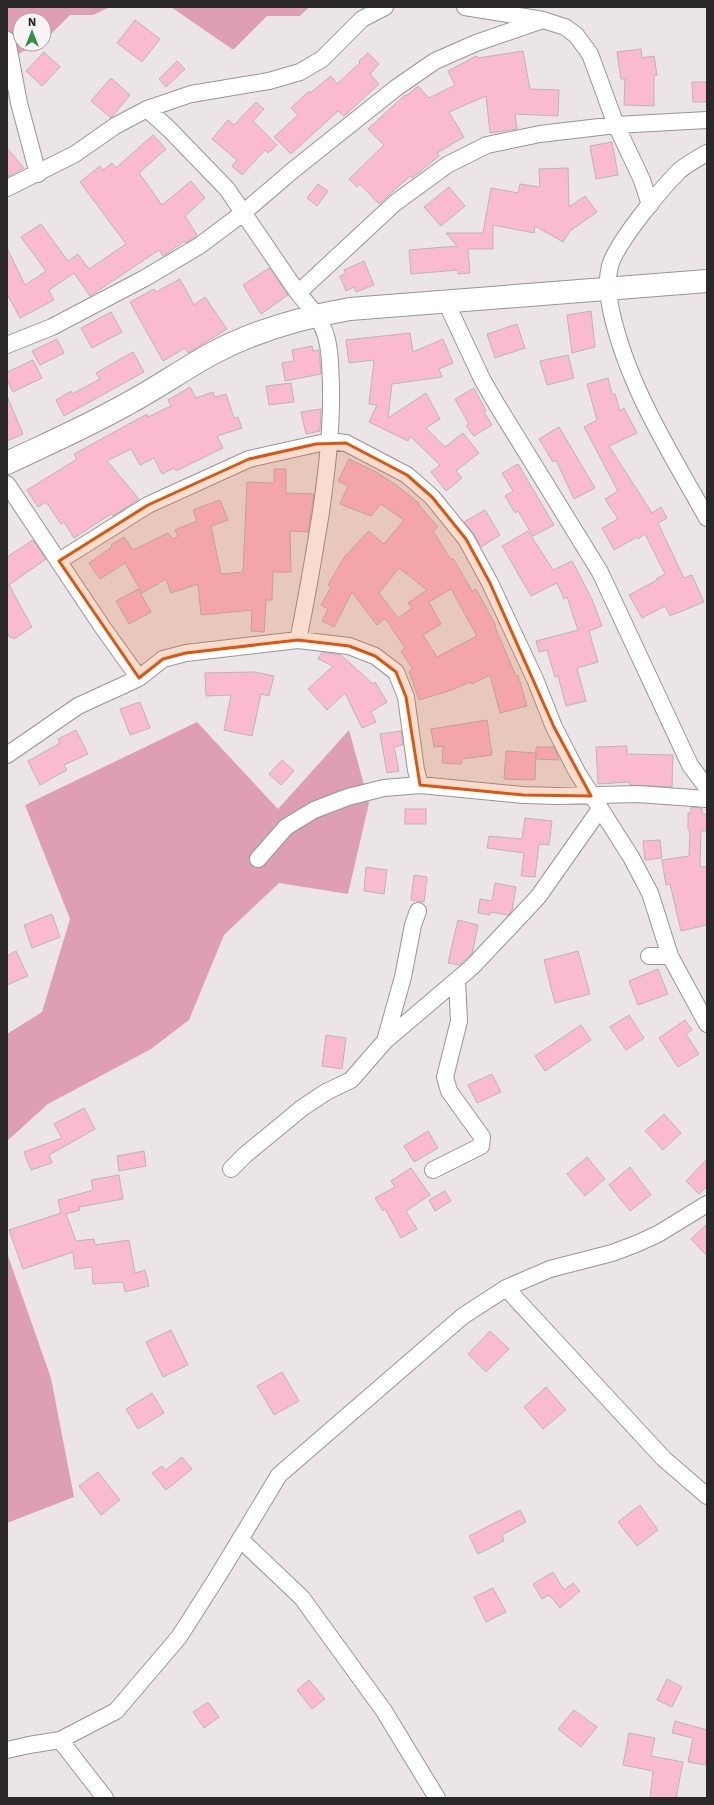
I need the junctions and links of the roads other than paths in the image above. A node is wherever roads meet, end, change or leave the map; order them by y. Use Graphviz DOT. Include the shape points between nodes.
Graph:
graph roads {
  1 [pos="385,7"];
  2 [pos="465,7"];
  3 [pos="543,20"];
  4 [pos="7,40"];
  5 [pos="146,109"];
  6 [pos="707,120"];
  7 [pos="616,125"];
  8 [pos="707,152"];
  9 [pos="38,174"];
  10 [pos="7,188"];
  11 [pos="650,205"];
  12 [pos="243,213"];
  13 [pos="707,281"];
  14 [pos="607,288"];
  15 [pos="298,293"];
  16 [pos="446,302"];
  17 [pos="317,314"];
  18 [pos="7,345"];
  19 [pos="330,441"];
  20 [pos="7,463"];
  21 [pos="9,492"];
  22 [pos="707,518"];
  23 [pos="59,561"];
  24 [pos="298,640"];
  25 [pos="139,678"];
  26 [pos="7,755"];
  27 [pos="420,785"];
  28 [pos="707,788"];
  29 [pos="591,796"];
  30 [pos="707,799"];
  31 [pos="600,809"];
  32 [pos="258,859"];
  33 [pos="418,911"];
  34 [pos="649,956"];
  35 [pos="670,956"];
  36 [pos="457,980"];
  37 [pos="707,1024"];
  38 [pos="385,1041"];
  39 [pos="231,1169"];
  40 [pos="433,1170"];
  41 [pos="707,1204"];
  42 [pos="506,1288"];
  43 [pos="707,1496"];
  44 [pos="240,1539"];
  45 [pos="60,1740"];
  46 [pos="7,1750"];
  47 [pos="105,1798"];
  48 [pos="437,1798"];
  1 -- 5 [label="street" via="362,20 322,60 300,72 269,81 191,94"];
  2 -- 3 [label="street"];
  3 -- 7 [label="street" via="565,27 576,35 590,54"];
  3 -- 12 [label="street" via="476,42 435,61 396,88"];
  4 -- 9 [label="street" via="19,103"];
  5 -- 9 [label="street"];
  5 -- 12 [label="street" via="227,189"];
  6 -- 7 [label="street"];
  7 -- 11 [label="street" via="642,180"];
  7 -- 15 [label="street" via="540,134 487,145 447,166 395,203"];
  8 -- 11 [label="street" via="680,170"];
  9 -- 10 [label="street"];
  11 -- 14 [label="street" via="610,265"];
  12 -- 15 [label="street"];
  12 -- 18 [label="street" via="199,246 145,278 52,327"];
  13 -- 14 [label="main road"];
  14 -- 16 [label="main road"];
  14 -- 22 [label="street" via="615,330 628,368 651,416"];
  15 -- 17 [label="street"];
  16 -- 17 [label="main road"];
  16 -- 28 [label="street" via="490,392 600,572 690,765"];
  17 -- 19 [label="street" via="330,354"];
  17 -- 20 [label="main road" via="247,337 215,352 102,418"];
  19 -- 23 [label="street" via="249,459 204,478 148,505"];
  19 -- 24 [label="street" via="313,564"];
  19 -- 29 [label="street" via="346,443 407,475 432,497 466,539 490,583 535,679 554,727"];
  21 -- 23 [label="street"];
  23 -- 25 [label="street" via="102,628"];
  24 -- 25 [label="street" via="186,653 163,659"];
  24 -- 27 [label="street" via="349,646 375,656 396,672 406,697"];
  25 -- 26 [label="street" via="78,706"];
  27 -- 29 [label="street" via="523,794"];
  27 -- 32 [label="street" via="384,788 348,797 314,810 286,827"];
  29 -- 30 [label="street" via="638,794"];
  29 -- 31 [label="street"];
  31 -- 35 [label="street" via="631,857 650,893"];
  31 -- 36 [label="street" via="538,897 472,968"];
  33 -- 38 [label="street"];
  34 -- 35 [label="street"];
  35 -- 37 [label="street"];
  36 -- 38 [label="street"];
  36 -- 40 [label="street" via="459,1021 445,1077 448,1092 482,1137 481,1146"];
  38 -- 39 [label="street" via="351,1080 302,1108"];
  41 -- 42 [label="street" via="658,1234 636,1244 612,1253 550,1268"];
  42 -- 43 [label="street" via="664,1459"];
  42 -- 44 [label="street" via="463,1316 279,1475"];
  44 -- 45 [label="street" via="179,1637 116,1710"];
  44 -- 48 [label="street" via="302,1598 384,1710"];
  45 -- 46 [label="street"];
  45 -- 47 [label="street"];
}
